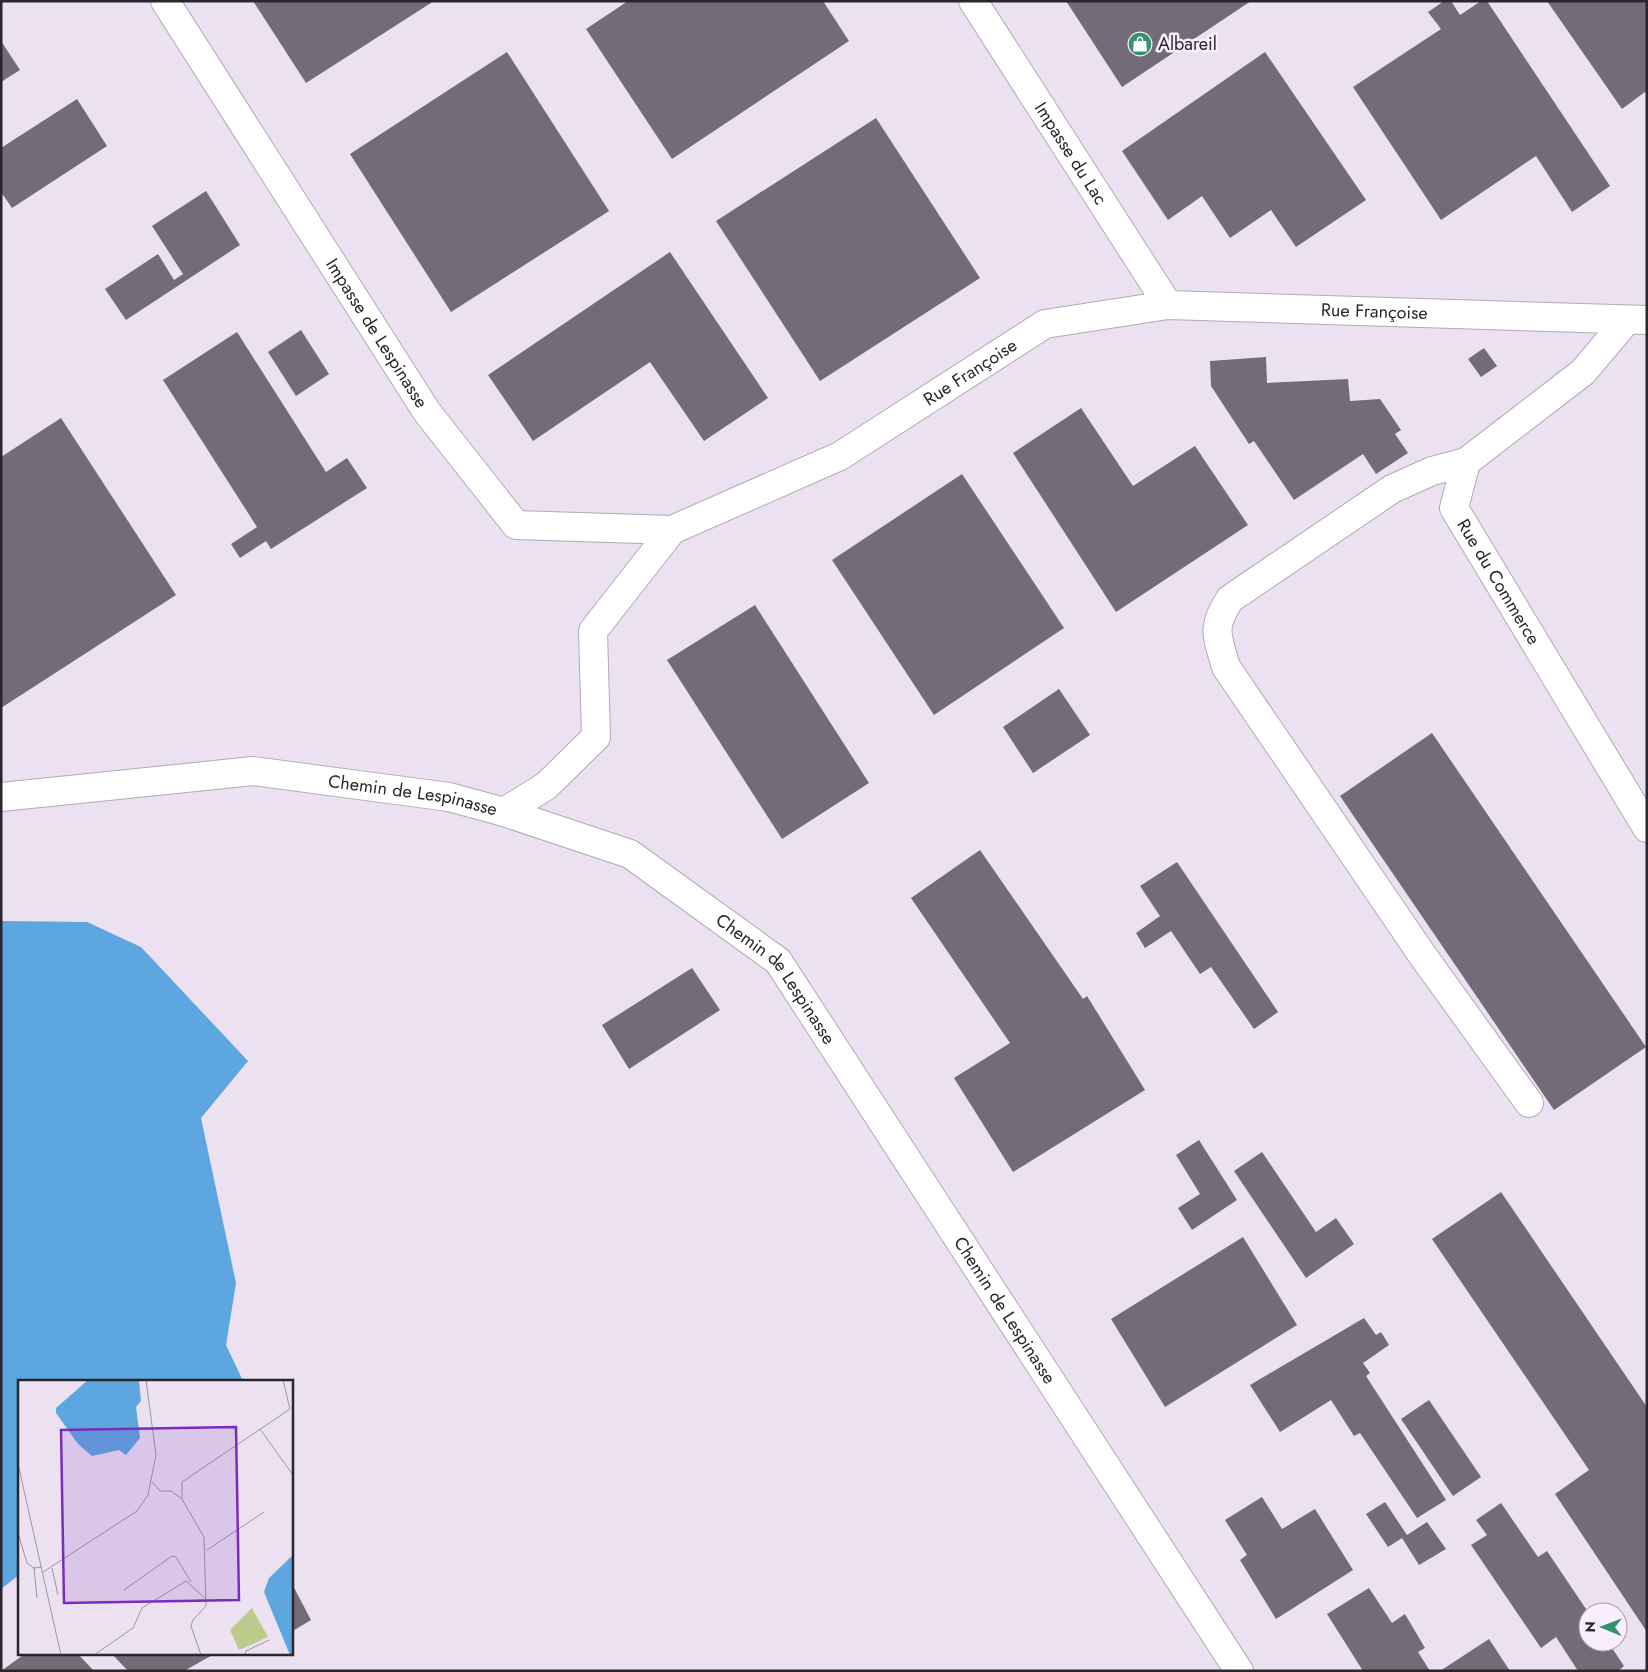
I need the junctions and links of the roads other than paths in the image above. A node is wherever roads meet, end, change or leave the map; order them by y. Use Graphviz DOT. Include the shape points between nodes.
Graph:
graph roads {
  1 [pos="165,1"];
  2 [pos="973,1"];
  3 [pos="1168,305"];
  4 [pos="1636,320"];
  5 [pos="1466,462"];
  6 [pos="672,530"];
  7 [pos="1,797"];
  8 [pos="504,812"];
  9 [pos="1647,828"];
  10 [pos="1529,1103"];
  11 [pos="1239,1671"];
  1 -- 6 [label="street, Impasse de Lespinasse" via="428,412 516,525"];
  2 -- 3 [label="street, Impasse du Lac"];
  3 -- 4 [label="street, Rue Françoise"];
  3 -- 6 [label="street, Rue Françoise" via="1045,324 840,456"];
  4 -- 5 [label="street" via="1583,372"];
  5 -- 9 [label="street, Rue du Commerce" via="1454,508"];
  5 -- 10 [label="street" via="1432,470 1392,489 1230,599 1218,618 1218,638 1226,667 1423,956"];
  6 -- 8 [label="street, Rue Françoise" via="593,631 596,737 546,786"];
  7 -- 8 [label="street, Chemin de Lespinasse" via="253,771 449,797"];
  8 -- 11 [label="street, Chemin de Lespinasse" via="630,854 778,961"];
}
